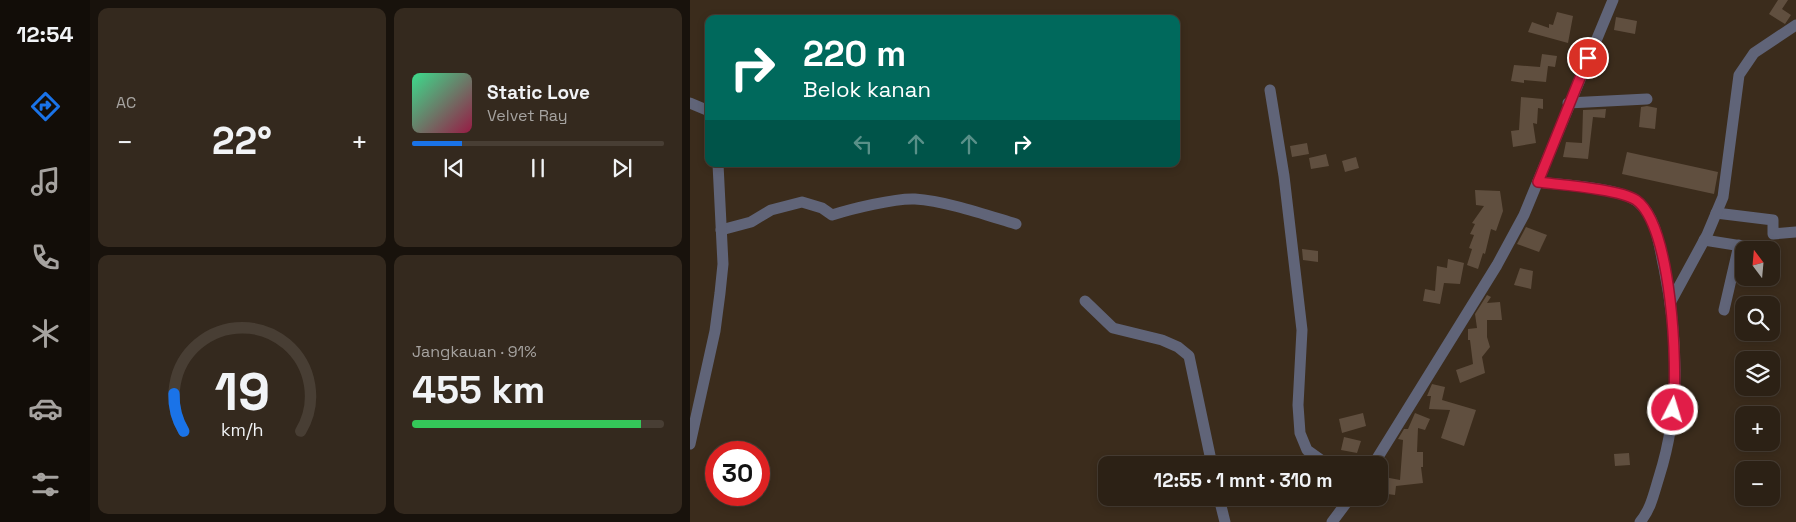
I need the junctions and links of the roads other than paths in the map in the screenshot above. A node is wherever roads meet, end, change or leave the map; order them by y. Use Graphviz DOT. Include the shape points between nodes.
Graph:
graph roads {
  1 [pos="1613,0"];
  2 [pos="1796,25"];
  3 [pos="1270,90"];
  4 [pos="1647,99"];
  5 [pos="690,103"];
  6 [pos="1568,103"];
  7 [pos="705,109"];
  8 [pos="718,167"];
  9 [pos="1538,182"];
  10 [pos="1716,213"];
  11 [pos="1016,224"];
  12 [pos="721,230"];
  13 [pos="1796,232"];
  14 [pos="1704,240"];
  15 [pos="1735,245"];
  16 [pos="1735,263"];
  17 [pos="1085,301"];
  18 [pos="1670,303"];
  19 [pos="1724,310"];
  20 [pos="690,444"];
  21 [pos="1210,456"];
  22 [pos="1315,456"];
  23 [pos="1378,456"];
  24 [pos="1221,506"];
  25 [pos="1344,506"];
  26 [pos="1225,522"];
  27 [pos="1332,522"];
  28 [pos="1640,522"];
  1 -- 6 [label="street"];
  2 -- 10 [label="street" via="1754,53 1739,75 1723,197"];
  3 -- 22 [label="street" via="1284,176 1302,330 1298,405 1300,433 1307,450"];
  4 -- 6 [label="street"];
  5 -- 7 [label="street"];
  6 -- 9 [label="street"];
  8 -- 12 [label="street"];
  9 -- 18 [label="street" via="1596,189 1638,202 1657,235"];
  9 -- 23 [label="street" via="1497,265"];
  10 -- 13 [label="street" via="1773,220 1773,234"];
  10 -- 14 [label="street"];
  11 -- 12 [label="street" via="914,199 832,214 802,202 771,210 751,222"];
  12 -- 20 [label="street" via="723,264 715,331"];
  14 -- 15 [label="street"];
  14 -- 18 [label="street"];
  16 -- 19 [label="street"];
  17 -- 21 [label="street" via="1113,328 1162,340 1178,346 1189,356"];
  18 -- 28 [label="street" via="1676,360 1668,445 1651,504"];
  24 -- 26 [label="street"];
  25 -- 27 [label="street"];
}
